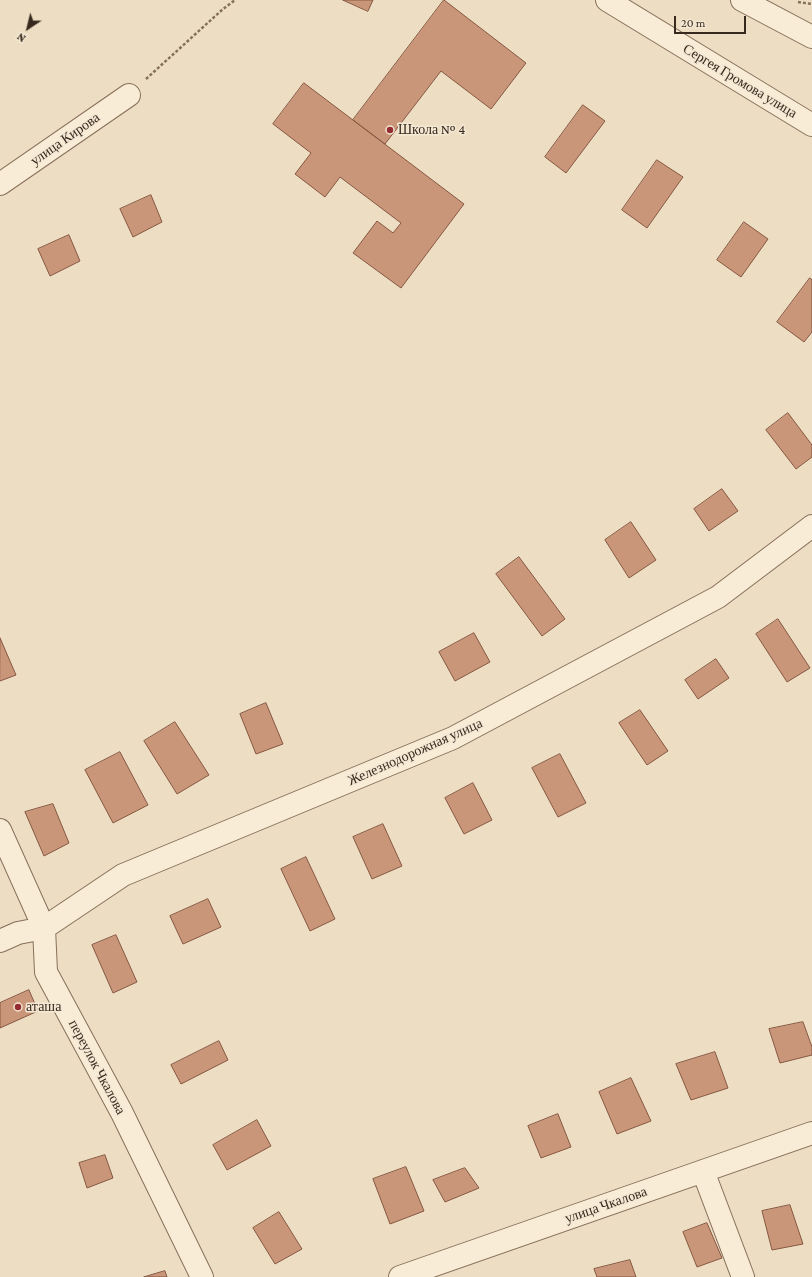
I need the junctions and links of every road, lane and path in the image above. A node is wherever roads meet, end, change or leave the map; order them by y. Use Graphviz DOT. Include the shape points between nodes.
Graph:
graph roads {
  1 [pos="234,0"];
  2 [pos="607,0"];
  3 [pos="742,0"];
  4 [pos="812,37"];
  5 [pos="130,94"];
  6 [pos="812,125"];
  7 [pos="0,184"];
  8 [pos="812,526"];
  9 [pos="0,830"];
  10 [pos="44,928"];
  11 [pos="0,941"];
  12 [pos="812,1133"];
  13 [pos="703,1171"];
  14 [pos="202,1277"];
  15 [pos="400,1277"];
  16 [pos="743,1277"];
  1 -- 5 [label="path"];
  2 -- 6 [label="street, Сергея Громова улица"];
  3 -- 4 [label="street"];
  5 -- 7 [label="street, улица Кирова"];
  8 -- 10 [label="street, Железнодорожная улица" via="718,597 454,738 123,875"];
  9 -- 10 [label="street, переулок Чкалова"];
  10 -- 11 [label="street, Железнодорожная улица" via="18,933"];
  10 -- 14 [label="street, переулок Чкалова" via="46,972 122,1114"];
  12 -- 13 [label="street, улица Чкалова"];
  13 -- 15 [label="street, улица Чкалова"];
  13 -- 16 [label="street"];
}
